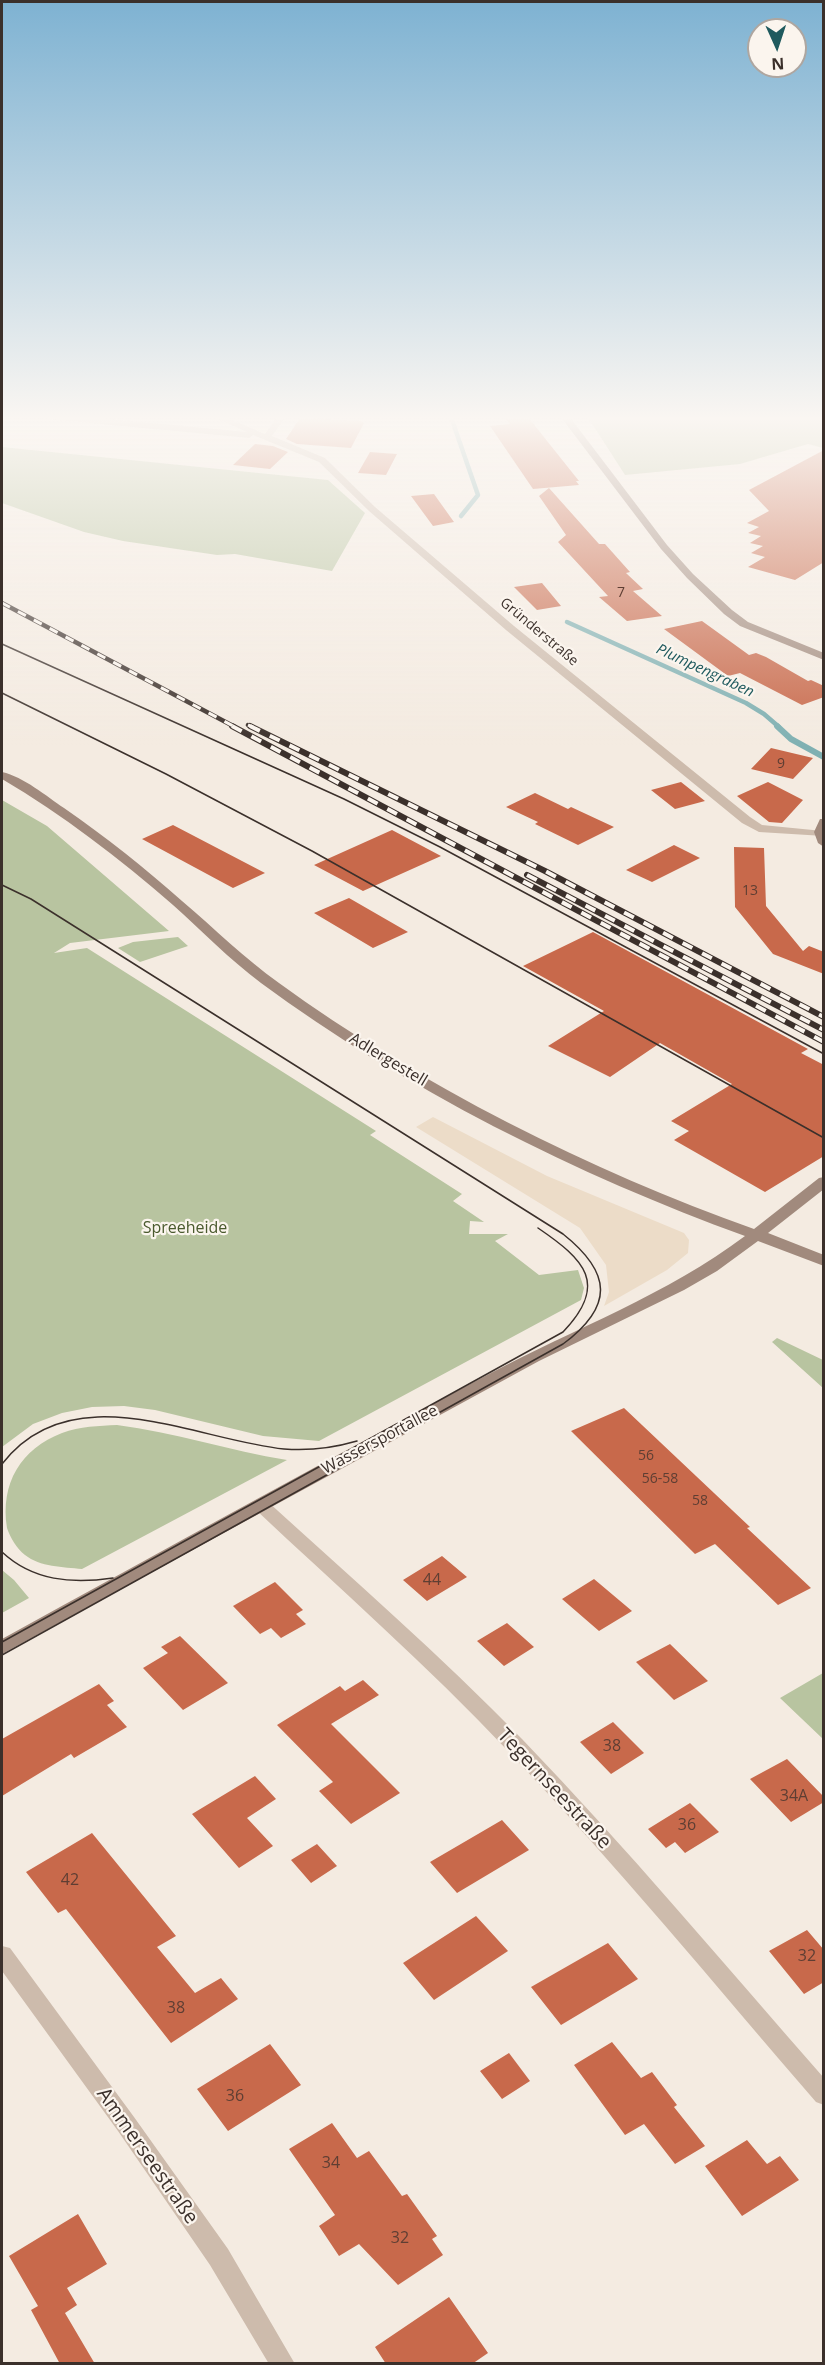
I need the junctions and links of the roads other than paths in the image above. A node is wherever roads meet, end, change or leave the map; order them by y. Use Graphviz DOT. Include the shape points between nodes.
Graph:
graph roads {
  1 [pos="392,526"];
  2 [pos="648,526"];
  3 [pos="824,657"];
  4 [pos="2,775"];
  5 [pos="822,833"];
  6 [pos="824,1181"];
  7 [pos="757,1233"];
  8 [pos="824,1261"];
  9 [pos="261,1505"];
  10 [pos="2,1647"];
  11 [pos="2,1955"];
  12 [pos="824,2095"];
  13 [pos="284,2364"];
  1 -- 5 [label="street, Gründerstraße" via="746,820 759,828"];
  2 -- 3 [label="main road" via="690,576 744,624"];
  4 -- 7 [label="main road, Adlergestell" via="123,858 273,985 385,1060 581,1162 698,1213"];
  6 -- 7 [label="main road, Wassersportallee"];
  7 -- 8 [label="main road, Adlergestell"];
  7 -- 9 [label="main road, Wassersportallee" via="704,1271"];
  9 -- 10 [label="main road, Wassersportallee"];
  9 -- 12 [label="street, Tegernseestraße" via="513,1743"];
  11 -- 13 [label="street, Ammerseestraße" via="219,2257"];
}
